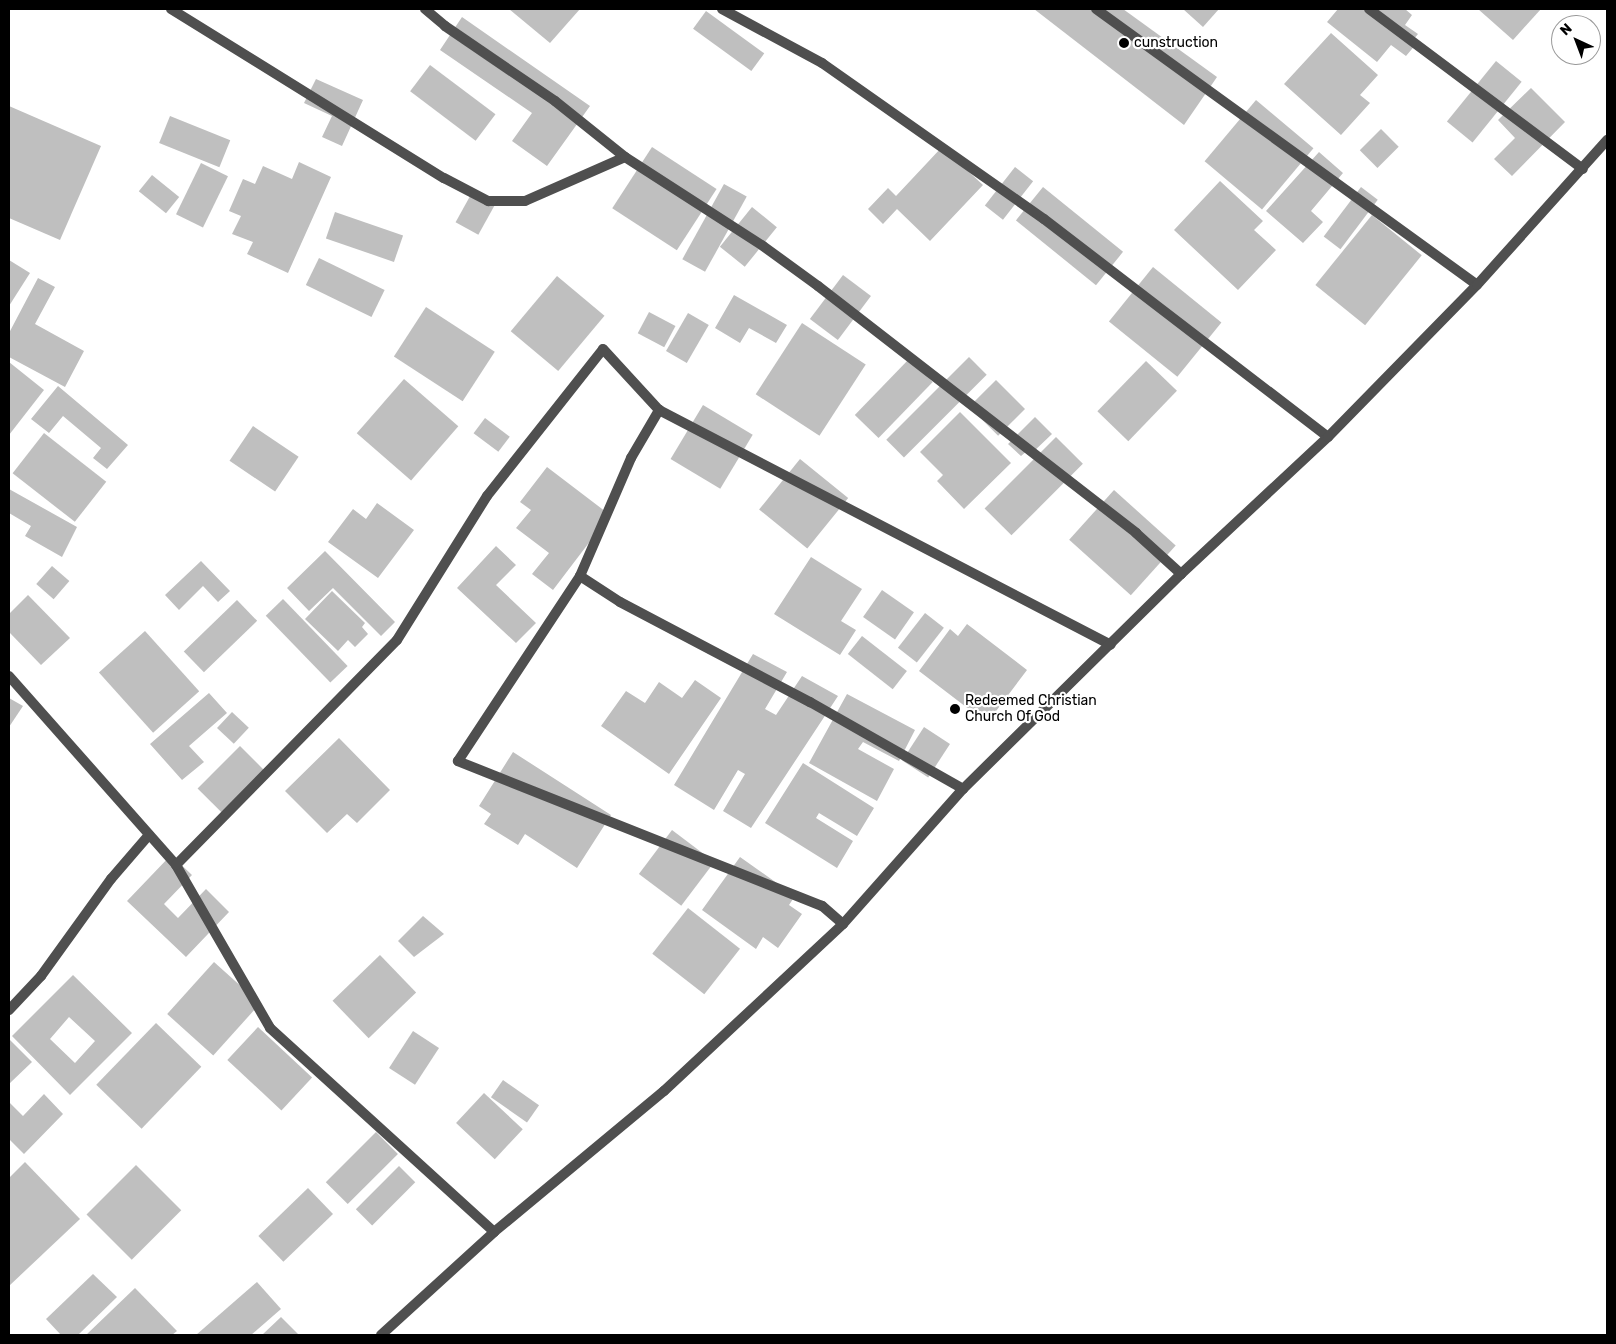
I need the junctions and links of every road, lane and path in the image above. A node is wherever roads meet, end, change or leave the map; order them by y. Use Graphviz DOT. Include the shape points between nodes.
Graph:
graph roads {
  1 [pos="170,9"];
  2 [pos="426,9"];
  3 [pos="722,9"];
  4 [pos="1096,9"];
  5 [pos="1369,9"];
  6 [pos="1607,140"];
  7 [pos="625,157"];
  8 [pos="1583,169"];
  9 [pos="1477,285"];
  10 [pos="659,410"];
  11 [pos="1328,437"];
  12 [pos="1181,574"];
  13 [pos="580,576"];
  14 [pos="1111,645"];
  15 [pos="9,676"];
  16 [pos="963,788"];
  17 [pos="149,835"];
  18 [pos="176,865"];
  19 [pos="843,924"];
  20 [pos="9,1010"];
  21 [pos="494,1232"];
  22 [pos="381,1335"];
  1 -- 7 [label="street" via="444,178 488,201 524,201"];
  2 -- 7 [label="street" via="445,26 555,101"];
  3 -- 11 [label="street" via="822,64 1044,219"];
  4 -- 9 [label="street"];
  5 -- 8 [label="street"];
  6 -- 8 [label="street"];
  7 -- 12 [label="street" via="763,246 818,286 1136,533"];
  8 -- 9 [label="street"];
  9 -- 11 [label="street"];
  10 -- 13 [label="street" via="631,458"];
  10 -- 14 [label="street"];
  10 -- 18 [label="street" via="603,349 487,496 397,640"];
  11 -- 12 [label="street"];
  12 -- 14 [label="street"];
  13 -- 16 [label="street" via="620,602 810,702"];
  13 -- 19 [label="street" via="458,761 822,906"];
  14 -- 16 [label="street"];
  15 -- 17 [label="street"];
  16 -- 19 [label="street"];
  17 -- 18 [label="street"];
  17 -- 20 [label="street" via="111,879 41,976"];
  18 -- 21 [label="street" via="270,1028"];
  19 -- 21 [label="street" via="664,1091"];
  21 -- 22 [label="street"];
}
